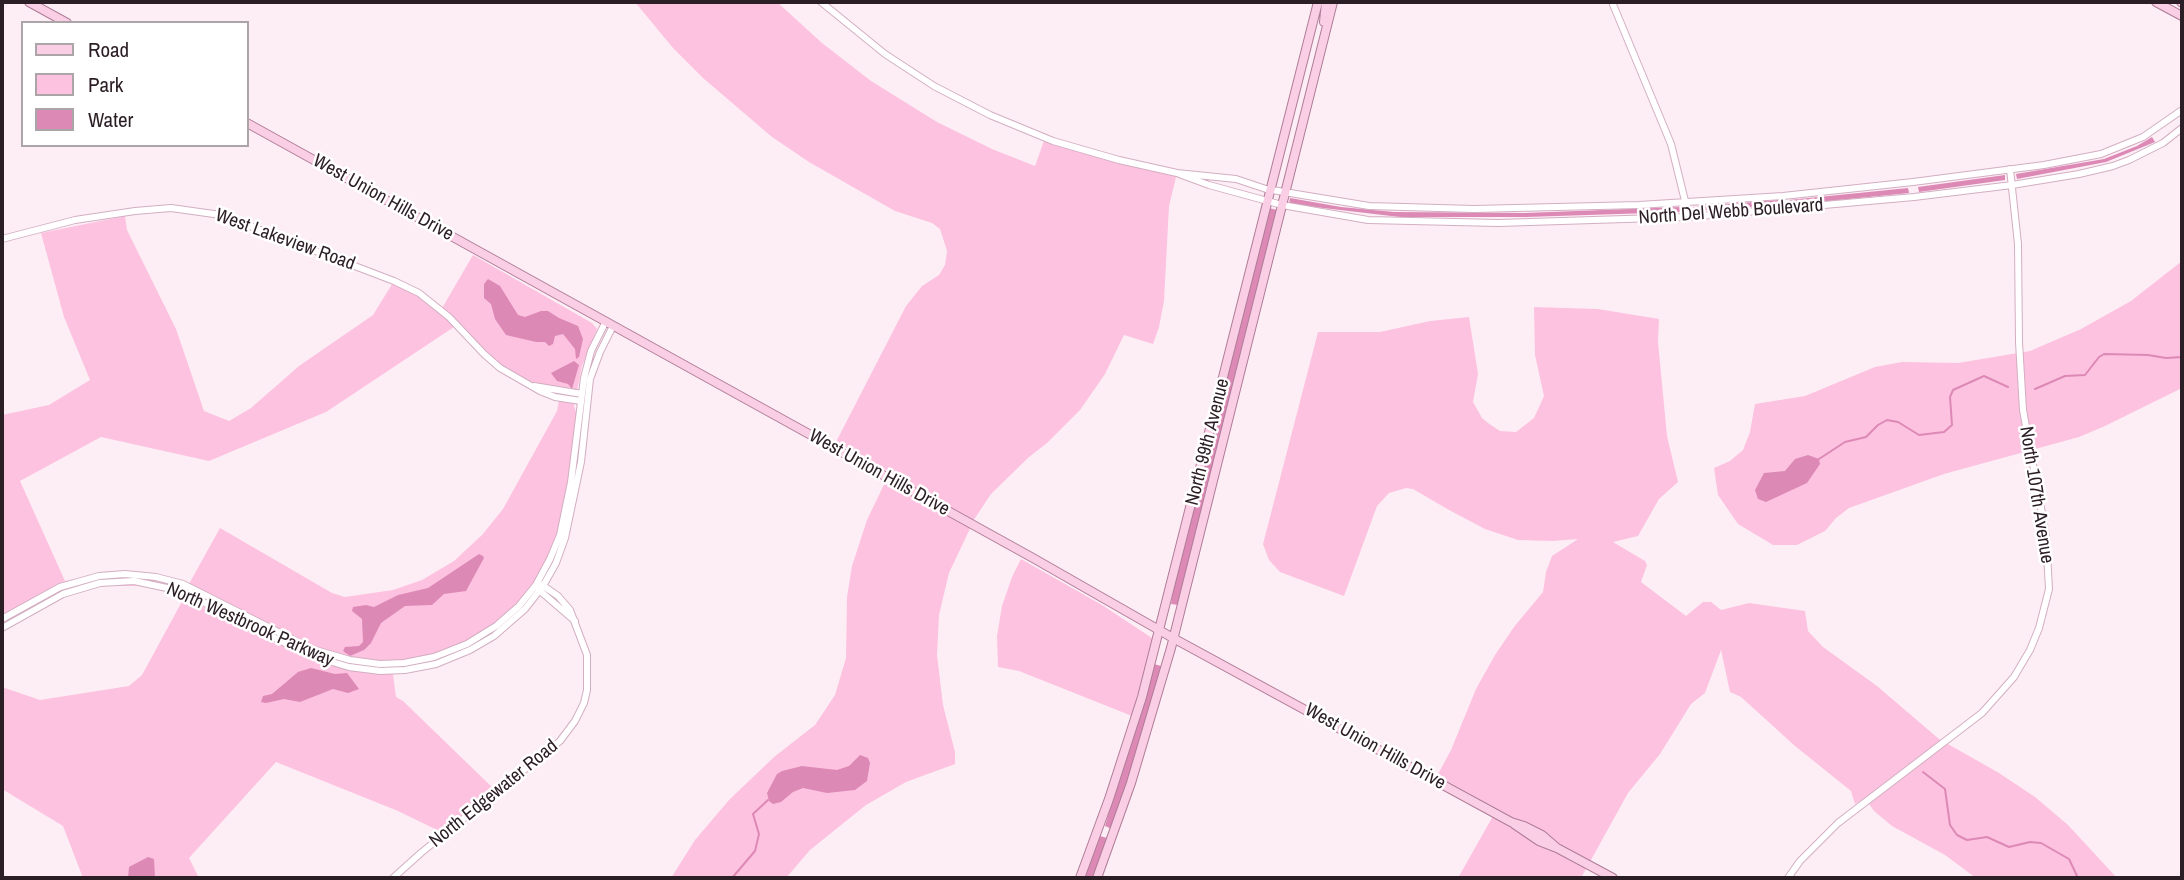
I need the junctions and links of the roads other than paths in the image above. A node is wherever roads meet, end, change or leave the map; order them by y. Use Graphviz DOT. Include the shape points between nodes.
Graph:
graph roads {
  1 [pos="29,2"];
  2 [pos="821,2"];
  3 [pos="1318,2"];
  4 [pos="1326,2"];
  5 [pos="1333,2"];
  6 [pos="1612,2"];
  7 [pos="2156,2"];
  8 [pos="2182,16"];
  9 [pos="62,21"];
  10 [pos="1322,46"];
  11 [pos="2182,110"];
  12 [pos="248,124"];
  13 [pos="2182,128"];
  14 [pos="2010,169"];
  15 [pos="1177,173"];
  16 [pos="2012,185"];
  17 [pos="1271,189"];
  18 [pos="1286,192"];
  19 [pos="1268,201"];
  20 [pos="1686,202"];
  21 [pos="1282,205"];
  22 [pos="1689,217"];
  23 [pos="2,239"];
  24 [pos="609,324"];
  25 [pos="584,398"];
  26 [pos="182,587"];
  27 [pos="540,587"];
  28 [pos="2,619"];
  29 [pos="2,628"];
  30 [pos="1160,631"];
  31 [pos="1173,638"];
  32 [pos="393,878"];
  33 [pos="1080,878"];
  34 [pos="1097,878"];
  35 [pos="1613,878"];
  36 [pos="1788,878"];
  1 -- 9 [label="main road"];
  2 -- 15 [label="street" via="885,54 983,111 1079,150"];
  3 -- 17 [label="main road, North 99th Avenue"];
  4 -- 10 [label="main road"];
  5 -- 10 [label="main road, North 99th Avenue"];
  6 -- 20 [label="street" via="1671,144"];
  7 -- 8 [label="main road"];
  10 -- 18 [label="main road, North 99th Avenue"];
  11 -- 14 [label="street, North Del Webb Boulevard" via="2123,147"];
  12 -- 24 [label="main road, West Union Hills Drive"];
  13 -- 16 [label="street, North Del Webb Boulevard" via="2157,146 2113,166"];
  14 -- 16 [label="street, North 107th Avenue"];
  14 -- 20 [label="street, North Del Webb Boulevard" via="1847,190"];
  15 -- 17 [label="street, North Del Webb Boulevard" via="1236,179"];
  15 -- 19 [label="street, North Del Webb Boulevard"];
  16 -- 22 [label="street, North Del Webb Boulevard"];
  16 -- 36 [label="street, North 107th Avenue" via="2023,410 2046,535 2049,589 2039,628 2014,677 1982,713 1838,823"];
  17 -- 18 [label="street, North Del Webb Boulevard"];
  17 -- 19 [label="main road, North 99th Avenue"];
  18 -- 20 [label="street, North Del Webb Boulevard" via="1418,209"];
  18 -- 21 [label="main road, North 99th Avenue"];
  19 -- 21 [label="street, North Del Webb Boulevard"];
  19 -- 30 [label="main road, North 99th Avenue"];
  20 -- 22 [label="street"];
  21 -- 22 [label="street, North Del Webb Boulevard" via="1339,217 1412,222"];
  21 -- 31 [label="main road, North 99th Avenue"];
  23 -- 25 [label="street, West Lakeview Road" via="75,220 135,211 171,208 220,215 419,293 507,372 555,397"];
  24 -- 25 [label="street, North Westbrook Parkway" via="591,351"];
  24 -- 30 [label="main road, West Union Hills Drive"];
  25 -- 27 [label="street, North Westbrook Parkway" via="560,535"];
  26 -- 27 [label="street, North Westbrook Parkway" via="312,649 380,664 452,652 488,632"];
  26 -- 28 [label="street, North Westbrook Parkway" via="144,576 99,576 55,589"];
  26 -- 29 [label="street, North Westbrook Parkway" via="134,581 100,583 58,596"];
  27 -- 32 [label="street, North Edgewater Road" via="575,621 583,641 588,671 584,703 571,728 551,749"];
  30 -- 31 [label="main road, West Union Hills Drive"];
  30 -- 33 [label="main road, North 99th Avenue" via="1125,753"];
  31 -- 34 [label="main road, North 99th Avenue" via="1143,745"];
  31 -- 35 [label="main road, West Union Hills Drive"];
}
